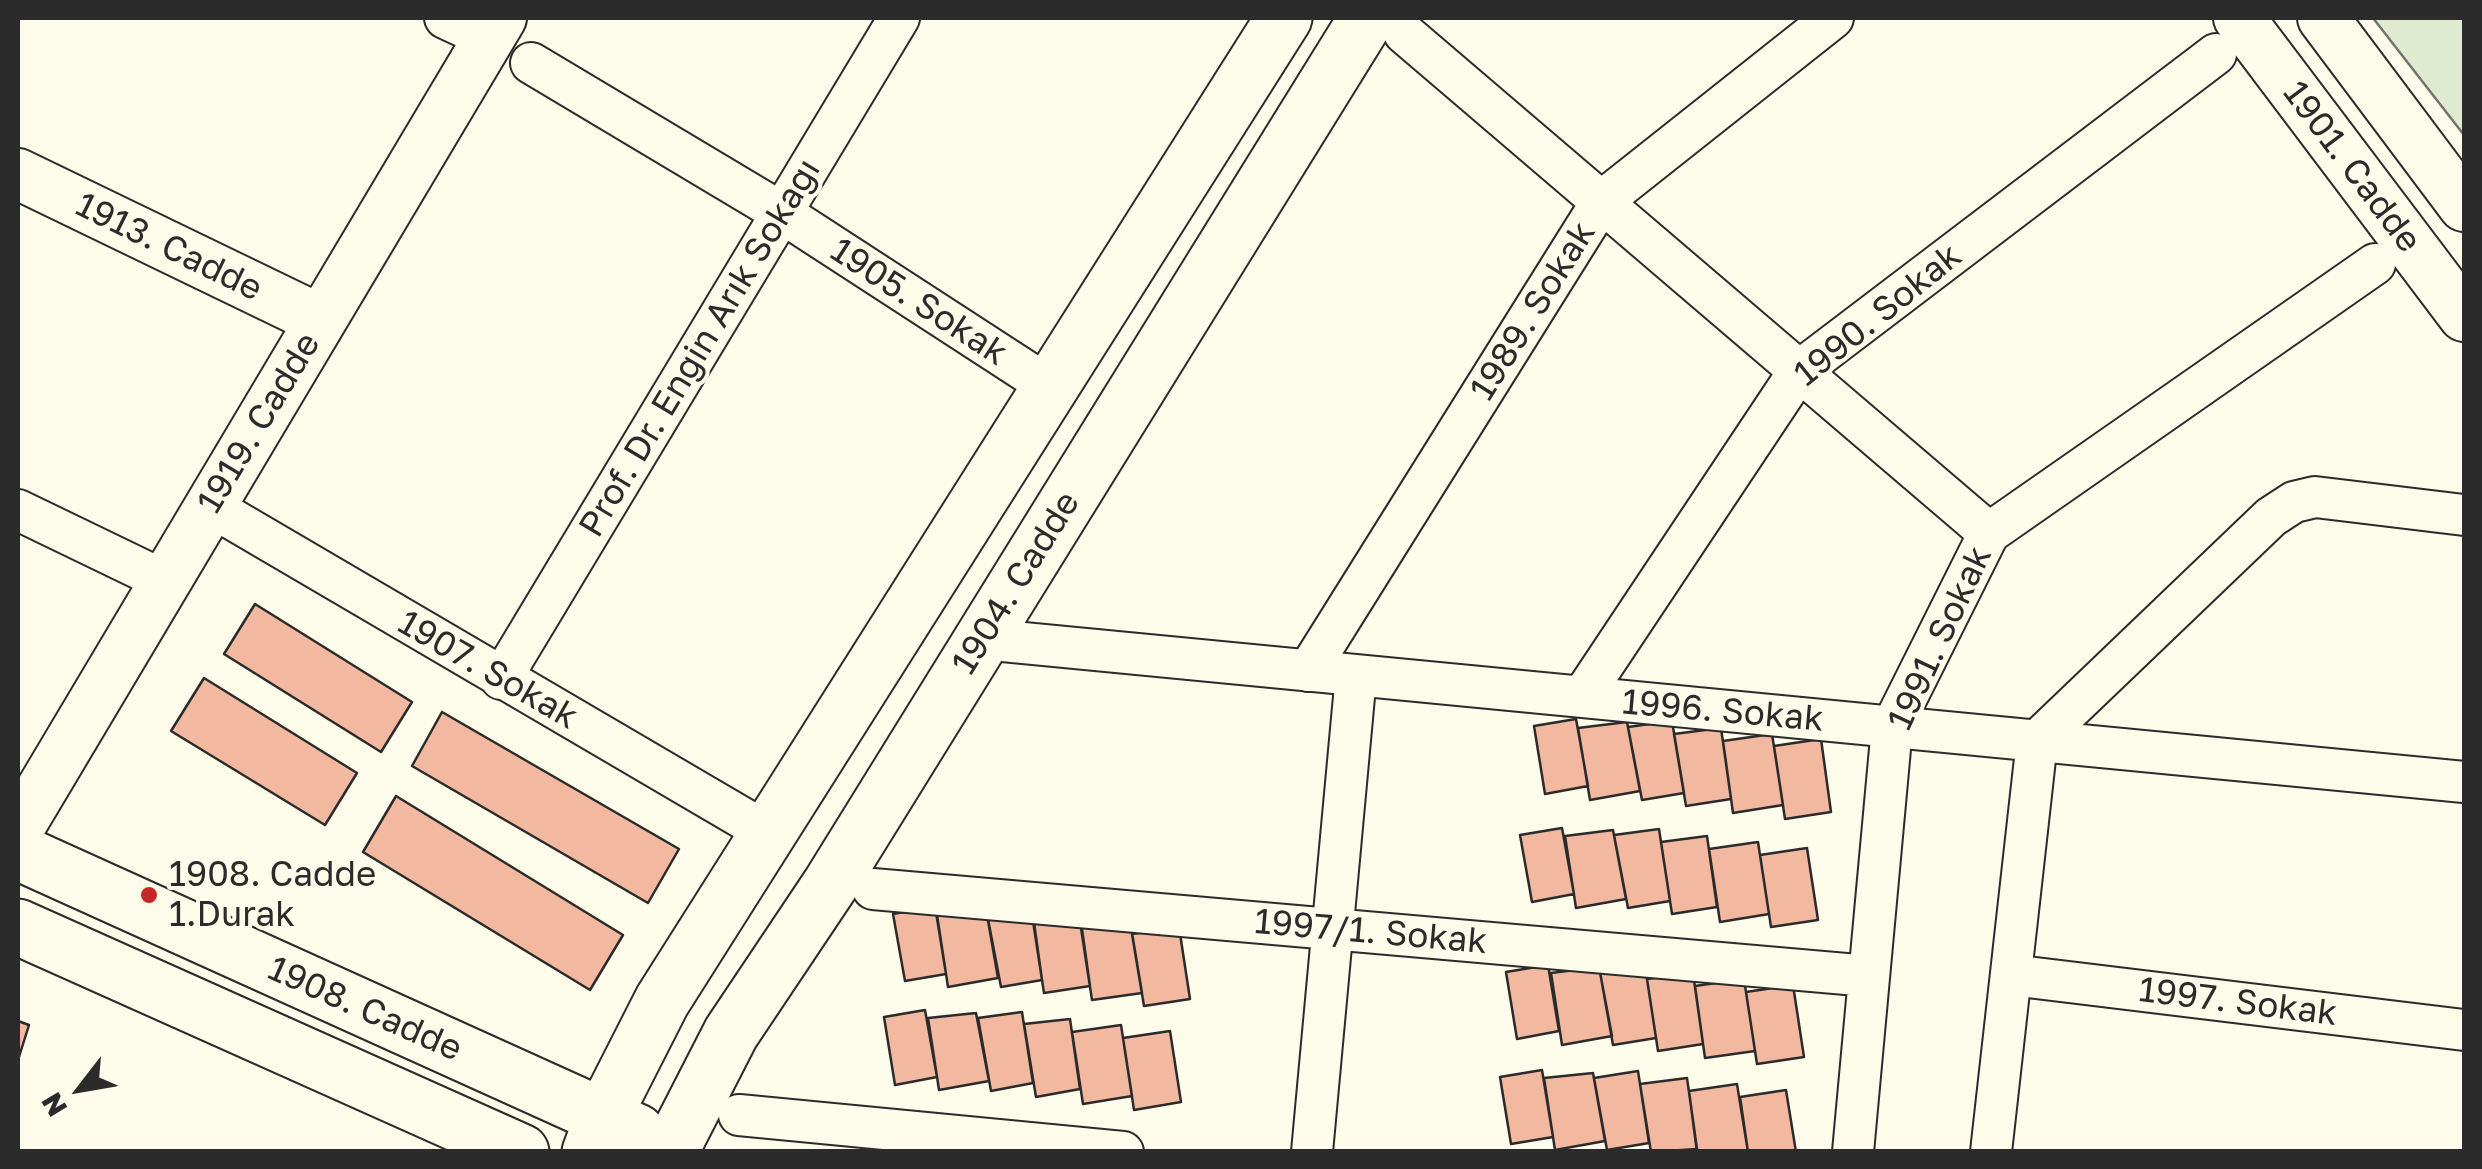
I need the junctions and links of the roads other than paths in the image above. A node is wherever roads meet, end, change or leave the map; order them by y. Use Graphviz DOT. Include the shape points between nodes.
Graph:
graph roads {
  1 [pos="899,18"];
  2 [pos="1284,18"];
  3 [pos="1833,18"];
  4 [pos="2322,18"];
  5 [pos="478,24"];
  6 [pos="1386,26"];
  7 [pos="2227,36"];
  8 [pos="531,63"];
  9 [pos="18,174"];
  10 [pos="1602,202"];
  11 [pos="2464,206"];
  12 [pos="782,213"];
  13 [pos="2375,264"];
  14 [pos="2464,316"];
  15 [pos="320,320"];
  16 [pos="1799,371"];
  17 [pos="1050,387"];
  18 [pos="210,506"];
  19 [pos="18,510"];
  20 [pos="2464,515"];
  21 [pos="1989,533"];
  22 [pos="165,581"];
  23 [pos="982,639"];
  24 [pos="1308,671"];
  25 [pos="1356,675"];
  26 [pos="501,678"];
  27 [pos="1582,697"];
  28 [pos="1892,727"];
  29 [pos="2037,741"];
  30 [pos="2464,782"];
  31 [pos="18,829"];
  32 [pos="768,833"];
  33 [pos="18,852"];
  34 [pos="873,889"];
  35 [pos="18,927"];
  36 [pos="1333,929"];
  37 [pos="2010,975"];
  38 [pos="1869,976"];
  39 [pos="2464,1030"];
  40 [pos="739,1115"];
  41 [pos="596,1134"];
  42 [pos="671,1149"];
  43 [pos="521,1152"];
  44 [pos="1123,1152"];
  45 [pos="1312,1152"];
  46 [pos="1853,1152"];
  47 [pos="1991,1152"];
  1 -- 12 [label="street, Prof. Dr. Engin Arık Sokağı"];
  2 -- 17 [label="main road"];
  3 -- 10 [label="street, 1989. Sokak"];
  4 -- 11 [label="street, 1901. Cadde"];
  5 -- 15 [label="street, 1919. Cadde"];
  6 -- 10 [label="street"];
  6 -- 23 [label="main road, 1904. Cadde"];
  7 -- 14 [label="street, 1901. Cadde"];
  7 -- 16 [label="street, 1990. Sokak"];
  8 -- 12 [label="street, 1905. Sokak"];
  9 -- 15 [label="street, 1913. Cadde"];
  10 -- 16 [label="street"];
  10 -- 24 [label="street, 1989. Sokak"];
  12 -- 17 [label="street, 1905. Sokak"];
  12 -- 26 [label="street, Prof. Dr. Engin Arık Sokağı"];
  13 -- 21 [label="street, 1991. Sokak"];
  15 -- 18 [label="street, 1919. Cadde"];
  16 -- 21 [label="street"];
  16 -- 27 [label="street, 1990. Sokak"];
  17 -- 32 [label="main road"];
  18 -- 22 [label="street, 1919. Cadde"];
  18 -- 26 [label="street, 1907. Sokak"];
  19 -- 22 [label="street"];
  20 -- 29 [label="street" via="2315,498 2294,502"];
  21 -- 28 [label="street, 1991. Sokak"];
  22 -- 31 [label="street, 1919. Cadde"];
  23 -- 24 [label="street, 1996. Sokak"];
  23 -- 42 [label="main road, 1904. Cadde" via="731,1032"];
  24 -- 25 [label="street, 1996. Sokak"];
  25 -- 27 [label="street, 1996. Sokak"];
  25 -- 36 [label="street"];
  26 -- 32 [label="street, 1907. Sokak"];
  27 -- 28 [label="street, 1996. Sokak"];
  28 -- 29 [label="street, 1996. Sokak"];
  28 -- 38 [label="street, 1991. Sokak"];
  29 -- 30 [label="street, 1996. Sokak"];
  29 -- 37 [label="street"];
  32 -- 41 [label="main road" via="662,1002"];
  33 -- 41 [label="main road, 1908. Cadde"];
  34 -- 36 [label="street, 1997/1. Sokak"];
  35 -- 43 [label="main road, 1908. Cadde"];
  36 -- 38 [label="street, 1997/1. Sokak"];
  36 -- 45 [label="street"];
  37 -- 39 [label="street, 1997. Sokak"];
  37 -- 47 [label="street"];
  38 -- 46 [label="street, 1991. Sokak"];
  40 -- 44 [label="street"];
  41 -- 42 [label="main road, 1908. Cadde"];
}
